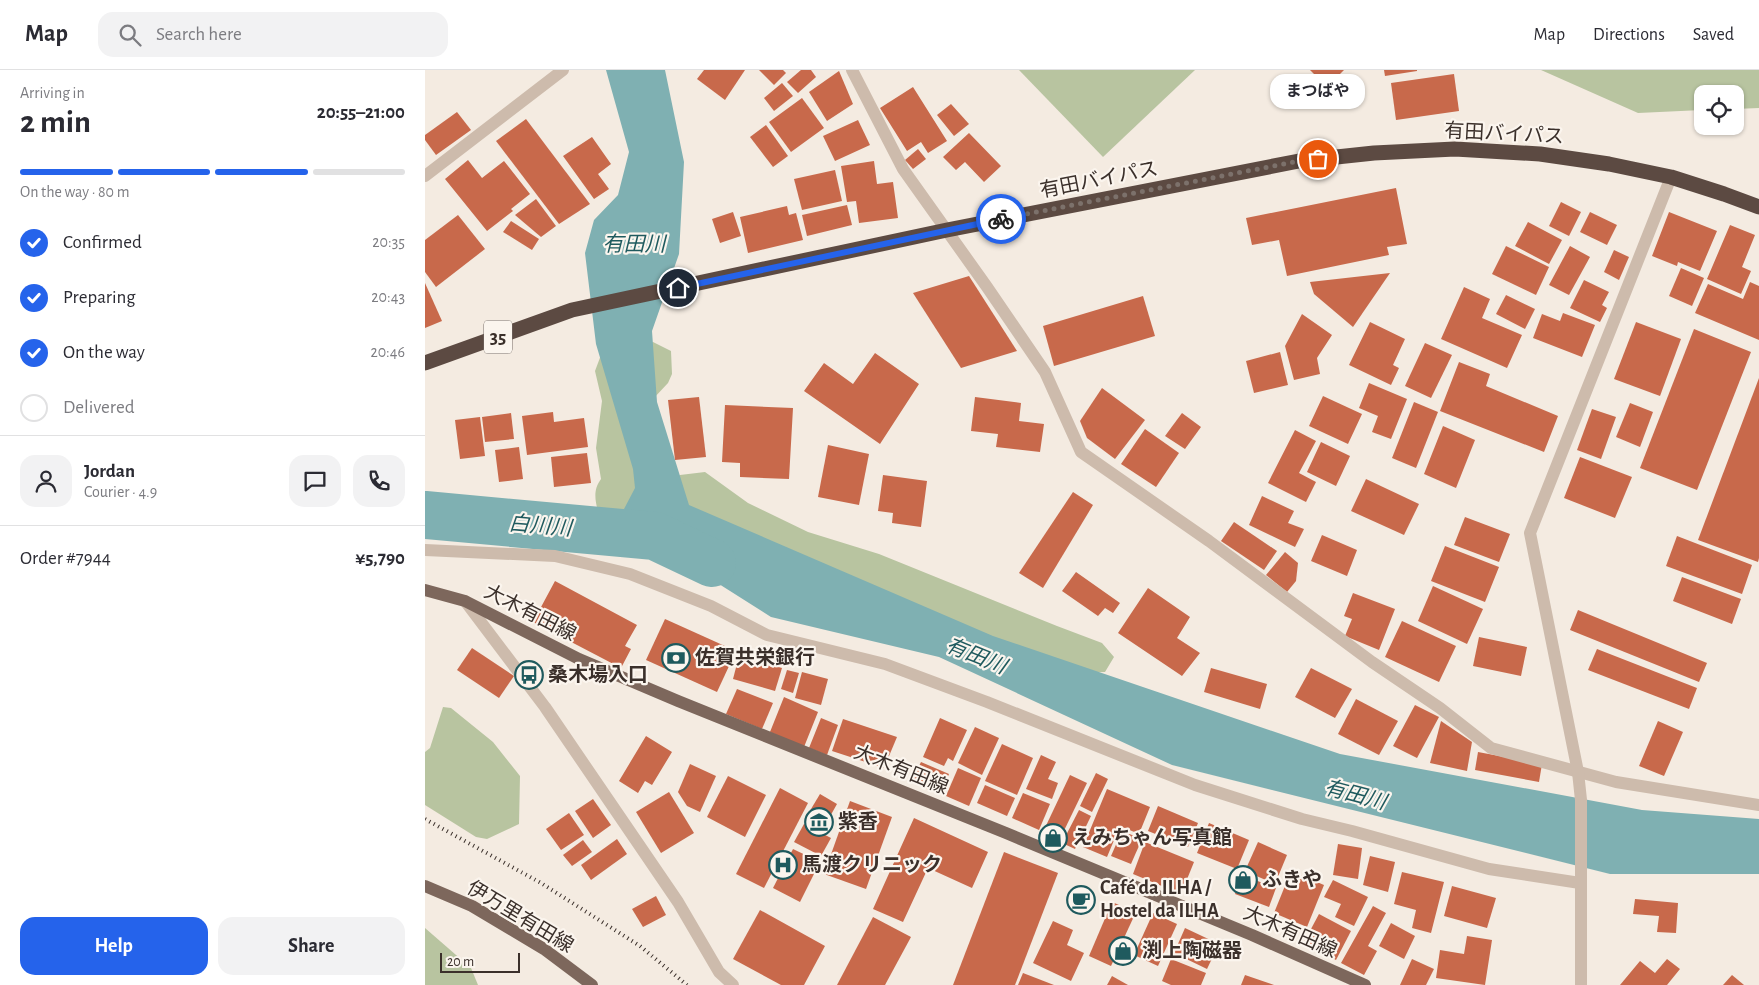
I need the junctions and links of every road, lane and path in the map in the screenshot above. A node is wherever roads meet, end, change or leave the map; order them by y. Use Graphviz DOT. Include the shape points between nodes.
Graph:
graph roads {
  1 [pos="563,70"];
  2 [pos="852,70"];
  3 [pos="425,176"];
  4 [pos="1671,178"];
  5 [pos="1759,207"];
  6 [pos="947,230"];
  7 [pos="425,363"];
  8 [pos="425,550"];
  9 [pos="425,590"];
  10 [pos="465,600"];
  11 [pos="1578,772"];
  12 [pos="1759,805"];
  13 [pos="1580,883"];
  14 [pos="425,886"];
  15 [pos="592,985"];
  16 [pos="733,985"];
  17 [pos="1365,985"];
  18 [pos="1581,985"];
  1 -- 3 [label="street"];
  2 -- 6 [label="street" via="903,169"];
  4 -- 5 [label="highway, 有田バイパス / 35"];
  4 -- 6 [label="highway, 有田バイパス / 35" via="1609,164 1540,154 1455,149 1374,153 1299,161"];
  4 -- 11 [label="street" via="1530,533"];
  6 -- 7 [label="highway, 有田バイパス / 35" via="572,310"];
  6 -- 11 [label="street" via="1045,372 1081,452 1440,708 1491,748"];
  8 -- 13 [label="street" via="555,556 630,574 711,606 767,635 885,664 1195,786 1302,819 1489,869"];
  9 -- 10 [label="main road, 大木有田線"];
  10 -- 16 [label="street" via="545,707 678,902 719,972"];
  10 -- 17 [label="main road, 大木有田線" via="579,658 660,693 1252,935"];
  11 -- 12 [label="street" via="1633,785"];
  11 -- 13 [label="street"];
  13 -- 18 [label="street"];
  14 -- 15 [label="main road, 伊万里有田線" via="472,906 544,949"];
}
